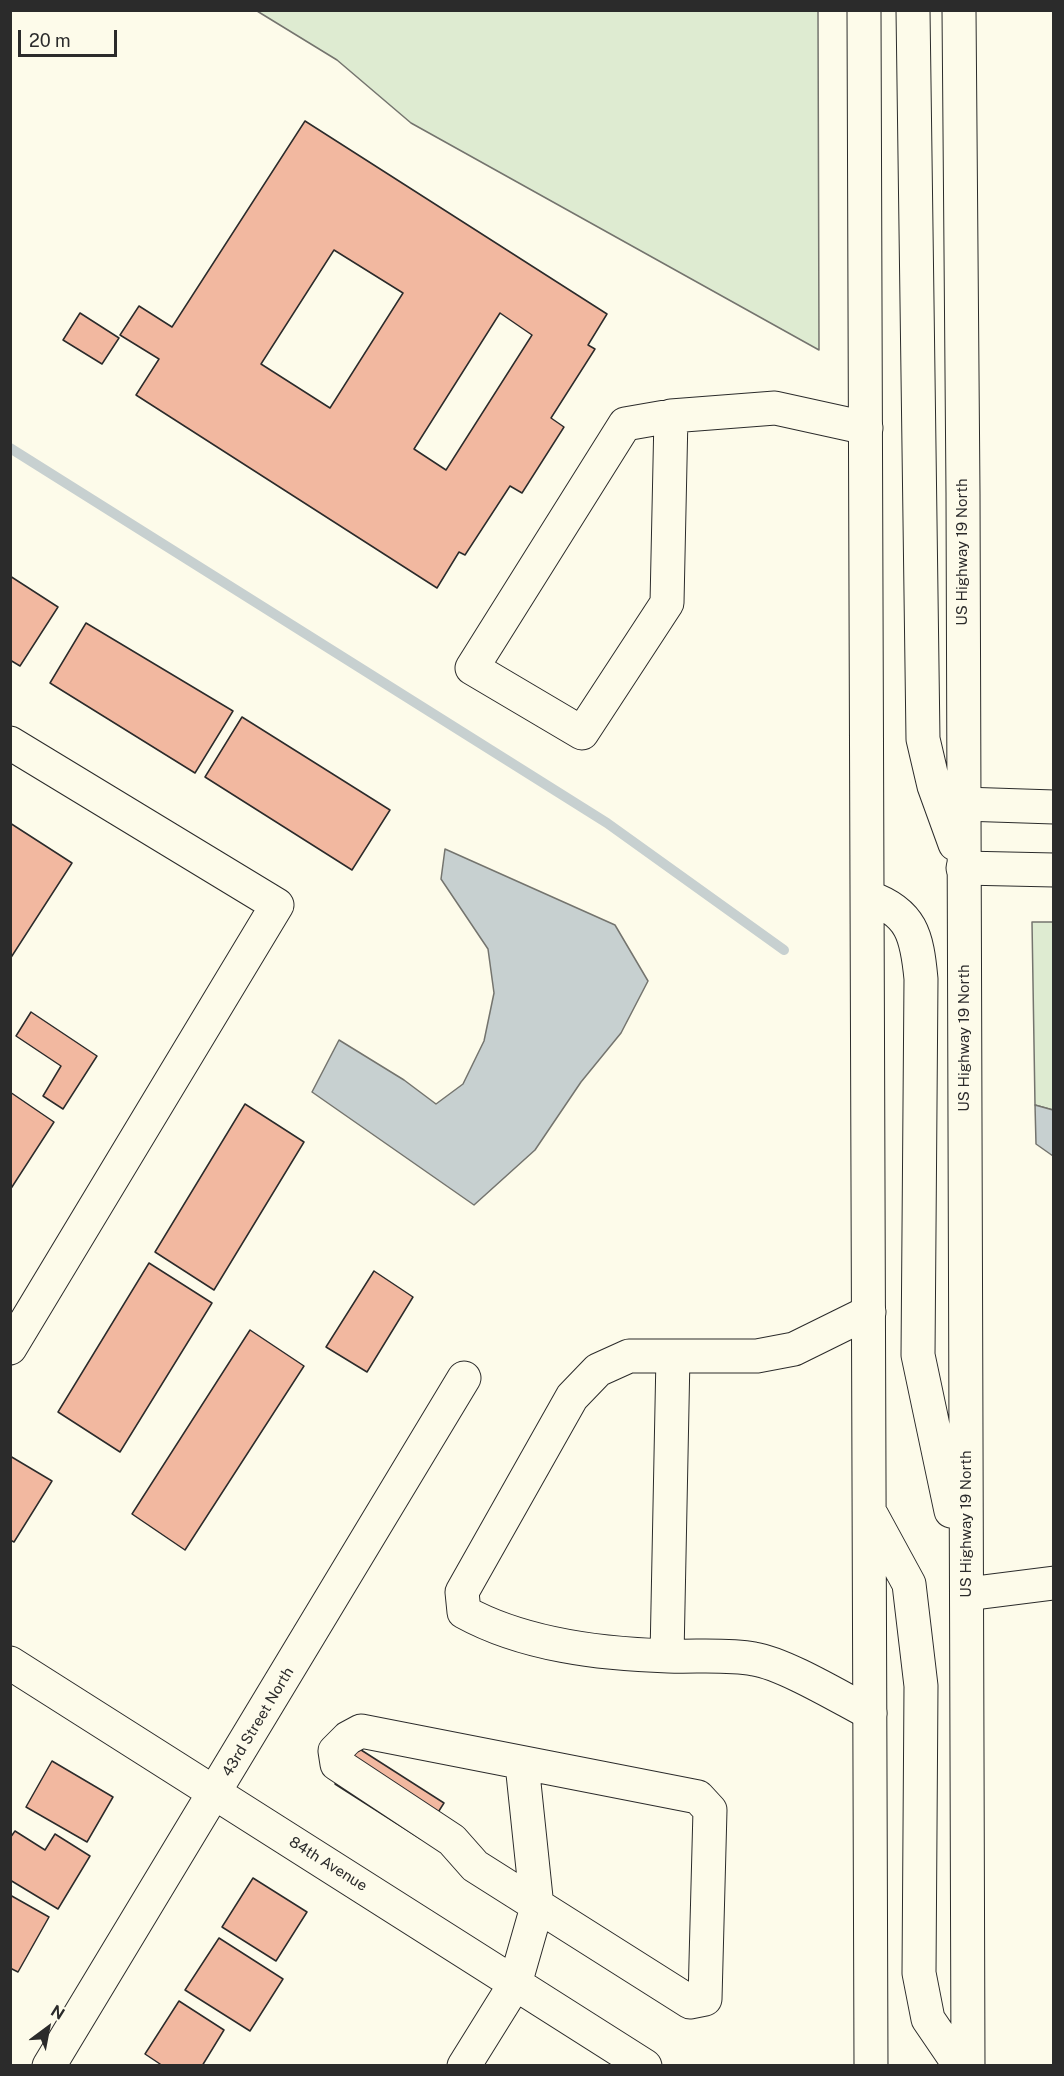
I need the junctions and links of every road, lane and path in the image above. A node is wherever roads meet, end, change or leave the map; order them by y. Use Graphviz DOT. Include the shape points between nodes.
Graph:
graph roads {
  1 [pos="864,10"];
  2 [pos="913,10"];
  3 [pos="959,10"];
  4 [pos="670,416"];
  5 [pos="866,428"];
  6 [pos="10,743"];
  7 [pos="963,804"];
  8 [pos="1053,807"];
  9 [pos="963,868"];
  10 [pos="1053,870"];
  11 [pos="868,897"];
  12 [pos="869,1312"];
  13 [pos="10,1348"];
  14 [pos="673,1356"];
  15 [pos="464,1378"];
  16 [pos="869,1512"];
  17 [pos="1053,1583"];
  18 [pos="966,1586"];
  19 [pos="667,1656"];
  20 [pos="10,1663"];
  21 [pos="870,1713"];
  22 [pos="522,1764"];
  23 [pos="215,1793"];
  24 [pos="537,1907"];
  25 [pos="515,1984"];
  26 [pos="473,2062"];
  27 [pos="49,2066"];
  28 [pos="645,2066"];
  29 [pos="871,2066"];
  30 [pos="960,2066"];
  31 [pos="968,2066"];
  1 -- 5 [label="main road"];
  2 -- 9 [label="main road" via="923,739 934,786"];
  3 -- 7 [label="main road, US Highway 19 North"];
  4 -- 4 [label="main road" via="667,603 582,733 472,668 625,424"];
  4 -- 5 [label="main road" via="775,408"];
  5 -- 11 [label="main road"];
  6 -- 13 [label="main road" via="278,905"];
  7 -- 8 [label="main road"];
  7 -- 9 [label="main road, US Highway 19 North"];
  9 -- 10 [label="main road"];
  9 -- 18 [label="main road, US Highway 19 North"];
  11 -- 12 [label="main road"];
  11 -- 18 [label="main road" via="898,912 917,941 921,978 918,1355"];
  12 -- 14 [label="main road" via="794,1349 757,1356"];
  12 -- 16 [label="main road"];
  14 -- 19 [label="main road"];
  14 -- 19 [label="main road" via="629,1356 598,1370 572,1398 462,1592 464,1612 487,1625 542,1642"];
  15 -- 23 [label="main road, 43rd Street North"];
  16 -- 21 [label="main road"];
  16 -- 30 [label="main road" via="909,1584 921,1686 919,1973 928,2019"];
  17 -- 18 [label="main road"];
  18 -- 31 [label="main road, US Highway 19 North"];
  19 -- 21 [label="main road" via="755,1659"];
  20 -- 23 [label="main road, 84th Avenue"];
  21 -- 29 [label="main road"];
  22 -- 24 [label="main road"];
  22 -- 24 [label="main road" via="362,1731 335,1751 337,1764 452,1840 475,1866"];
  22 -- 24 [label="main road" via="698,1797 710,1810 705,1999 690,2002"];
  23 -- 25 [label="main road, 84th Avenue"];
  23 -- 27 [label="main road, 43rd Street North"];
  24 -- 25 [label="main road"];
  25 -- 26 [label="main road"];
  25 -- 28 [label="main road, 84th Avenue"];
}
